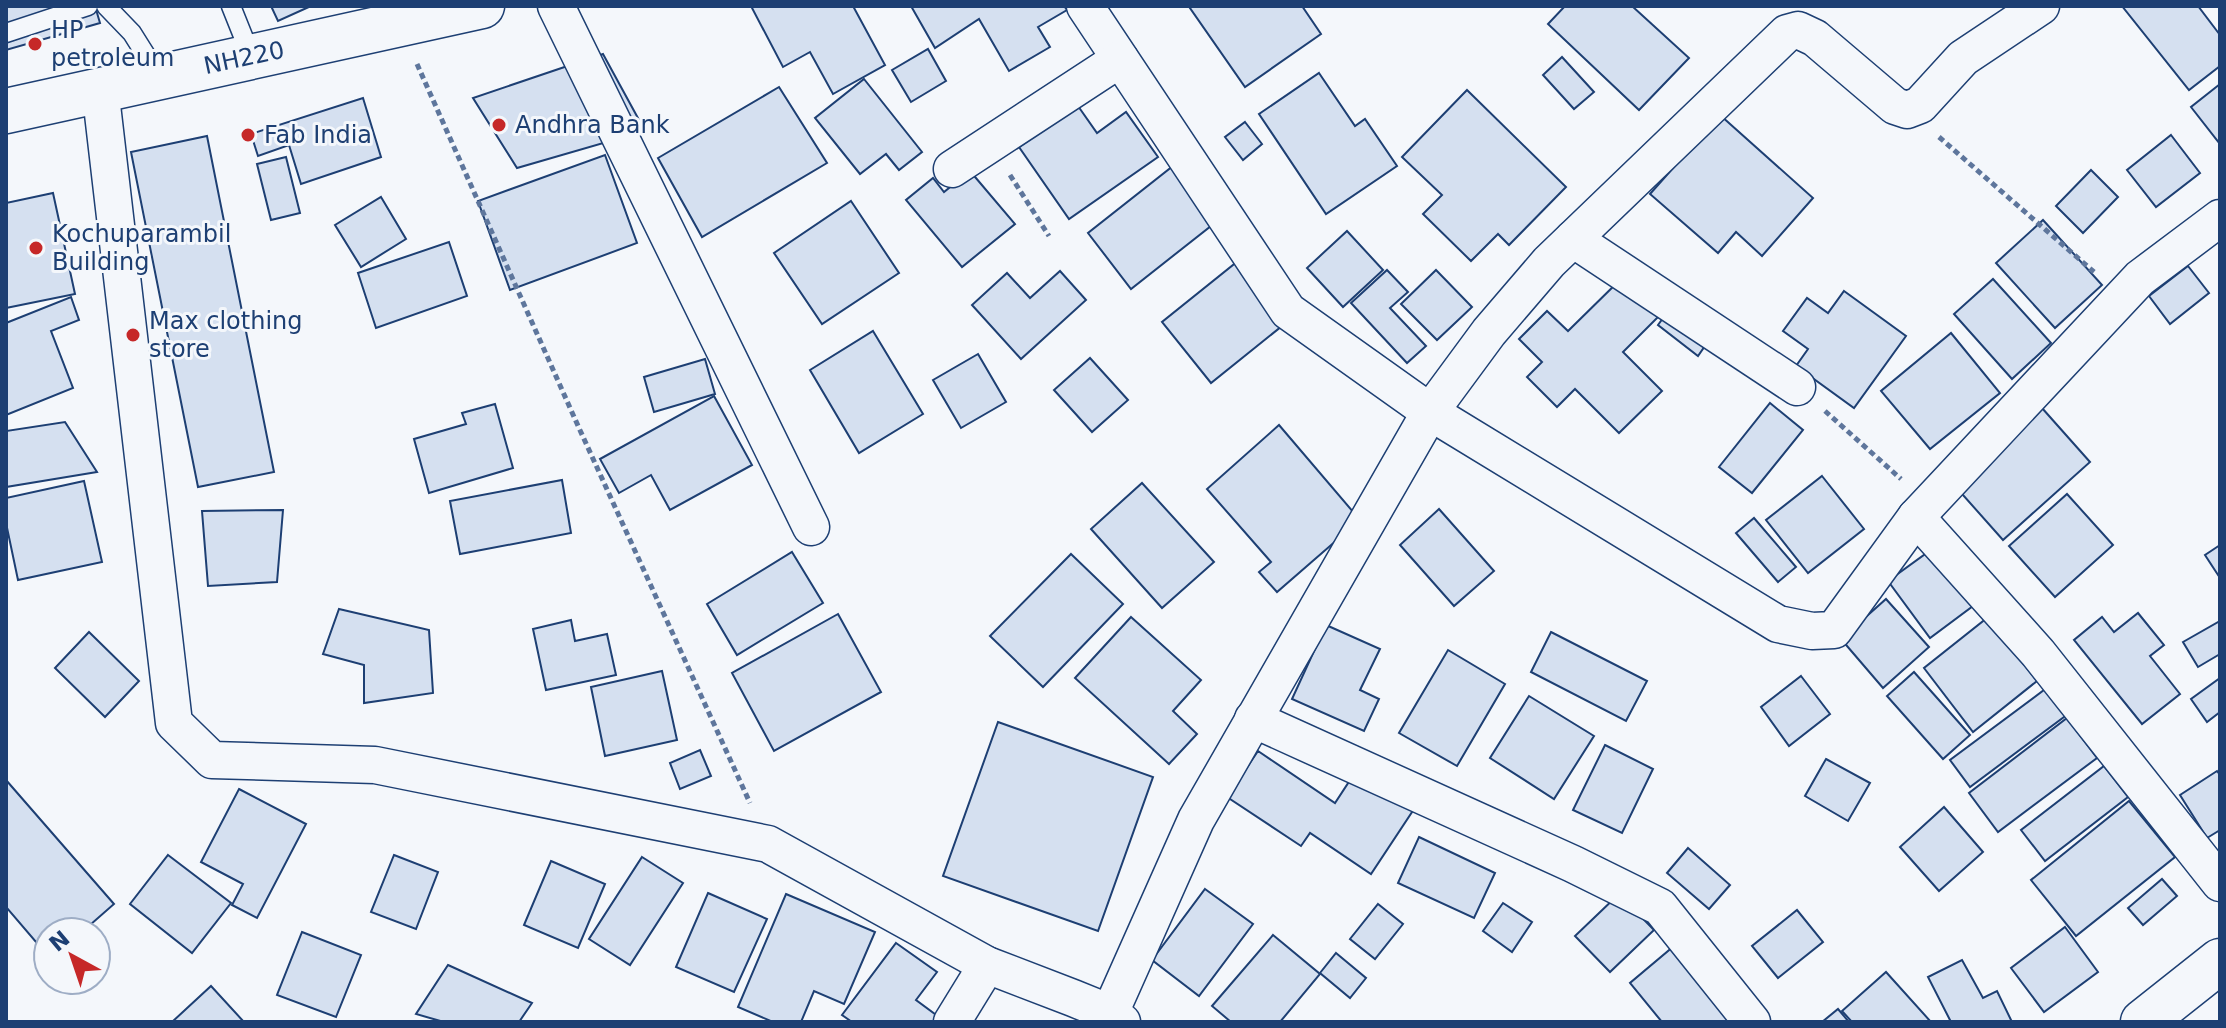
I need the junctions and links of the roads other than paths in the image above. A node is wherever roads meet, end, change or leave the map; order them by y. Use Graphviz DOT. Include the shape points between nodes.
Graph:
graph roads {
  1 [pos="88,6"];
  2 [pos="106,6"];
  3 [pos="231,6"];
  4 [pos="482,6"];
  5 [pos="556,6"];
  6 [pos="1085,6"];
  7 [pos="2041,6"];
  8 [pos="6,33"];
  9 [pos="251,56"];
  10 [pos="1120,59"];
  11 [pos="159,76"];
  12 [pos="100,88"];
  13 [pos="6,111"];
  14 [pos="952,169"];
  15 [pos="2220,218"];
  16 [pos="1573,239"];
  17 [pos="1797,387"];
  18 [pos="1430,412"];
  19 [pos="1922,511"];
  20 [pos="811,527"];
  21 [pos="1253,719"];
  22 [pos="2220,883"];
  23 [pos="2220,961"];
  24 [pos="987,965"];
  25 [pos="1116,1018"];
  26 [pos="952,1022"];
  27 [pos="1752,1022"];
  28 [pos="2143,1022"];
  1 -- 8 [label="lane"];
  2 -- 11 [label="lane" via="132,33"];
  3 -- 9 [label="lane"];
  4 -- 9 [label="main road, NH220"];
  5 -- 20 [label="street"];
  6 -- 10 [label="street"];
  7 -- 16 [label="street" via="1963,58 1920,105 1907,110 1895,106 1815,38 1798,30 1787,33"];
  9 -- 11 [label="main road, NH220"];
  10 -- 14 [label="street"];
  10 -- 18 [label="street" via="1288,311"];
  11 -- 12 [label="main road, NH220"];
  12 -- 13 [label="main road, NH220"];
  12 -- 24 [label="street" via="174,723 212,760 375,765 768,844"];
  15 -- 19 [label="street" via="2140,278"];
  16 -- 17 [label="street"];
  16 -- 18 [label="street" via="1489,332"];
  18 -- 19 [label="street" via="1778,624 1812,631 1834,630"];
  18 -- 21 [label="street"];
  19 -- 22 [label="street"];
  21 -- 25 [label="street" via="1196,820"];
  21 -- 27 [label="street" via="1660,907"];
  23 -- 28 [label="main road"];
  24 -- 25 [label="street"];
  24 -- 26 [label="street"];
}
